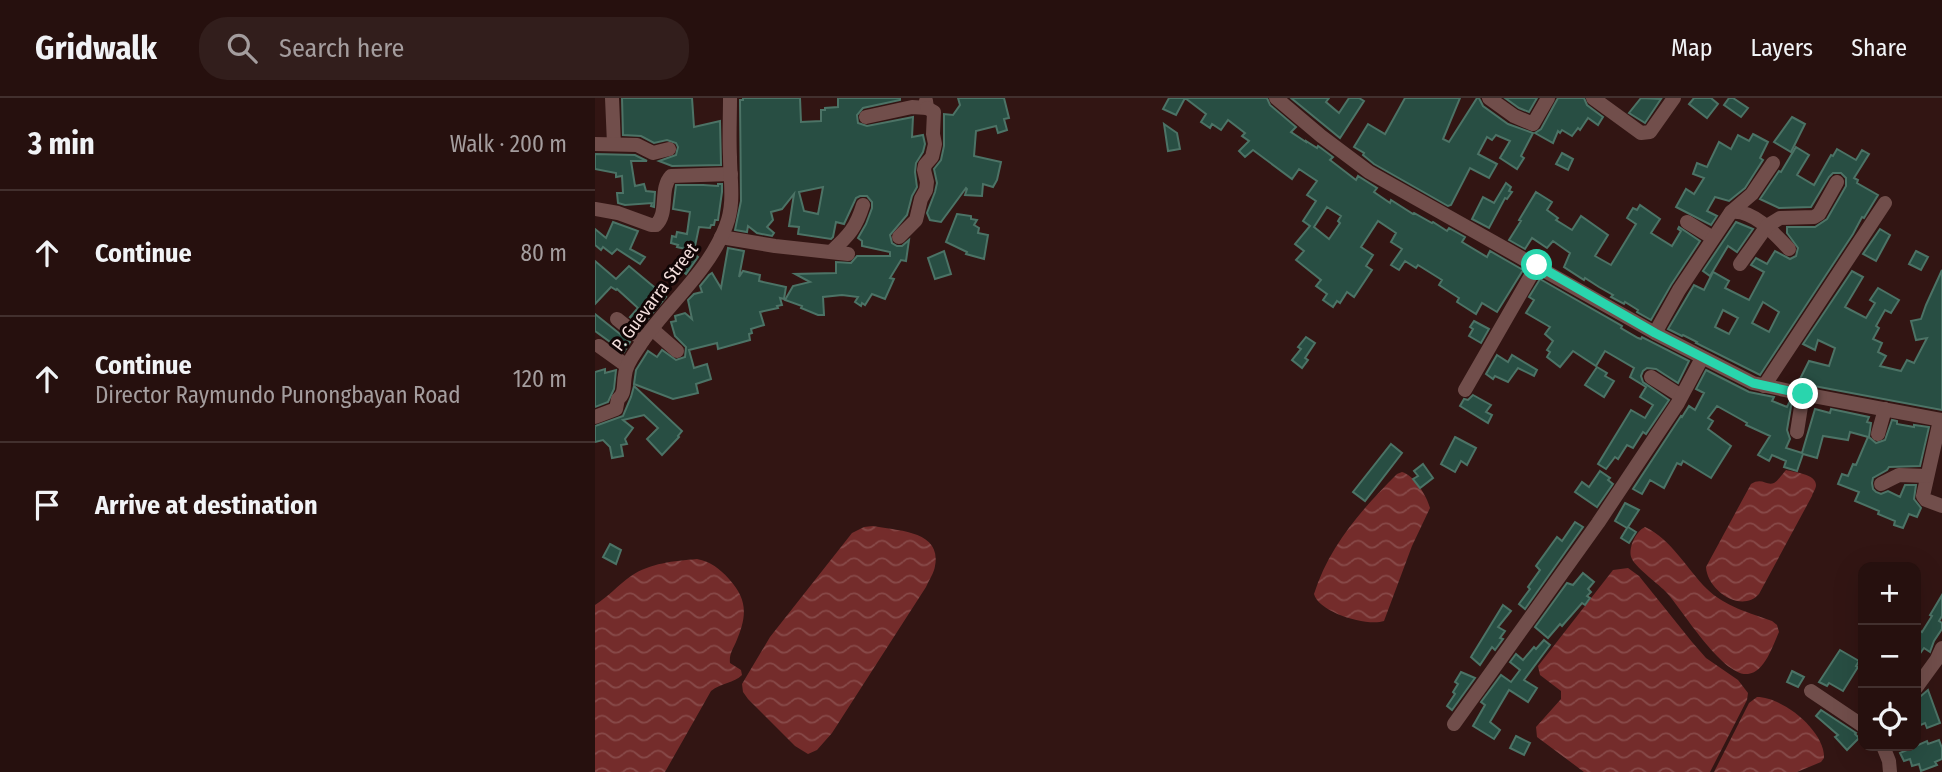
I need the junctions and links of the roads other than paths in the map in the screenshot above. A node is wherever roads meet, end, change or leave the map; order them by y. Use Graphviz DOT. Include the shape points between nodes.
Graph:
graph roads {
  1 [pos="612,98"];
  2 [pos="730,98"];
  3 [pos="1276,98"];
  4 [pos="1489,98"];
  5 [pos="1548,98"];
  6 [pos="1593,98"];
  7 [pos="1674,98"];
  8 [pos="926,103"];
  9 [pos="866,117"];
  10 [pos="595,144"];
  11 [pos="614,144"];
  12 [pos="669,149"];
  13 [pos="1773,163"];
  14 [pos="731,174"];
  15 [pos="1837,182"];
  16 [pos="1885,202"];
  17 [pos="863,205"];
  18 [pos="595,209"];
  19 [pos="1731,212"];
  20 [pos="1687,222"];
  21 [pos="1767,226"];
  22 [pos="721,237"];
  23 [pos="899,237"];
  24 [pos="1713,238"];
  25 [pos="1789,249"];
  26 [pos="832,251"];
  27 [pos="848,254"];
  28 [pos="1740,264"];
  29 [pos="1537,265"];
  30 [pos="617,319"];
  31 [pos="1655,333"];
  32 [pos="648,335"];
  33 [pos="599,346"];
  34 [pos="677,351"];
  35 [pos="1702,358"];
  36 [pos="627,366"];
  37 [pos="1651,377"];
  38 [pos="1764,386"];
  39 [pos="1465,390"];
  40 [pos="1803,394"];
  41 [pos="1681,396"];
  42 [pos="1885,409"];
  43 [pos="595,417"];
  44 [pos="1941,420"];
  45 [pos="1797,432"];
  46 [pos="1878,434"];
  47 [pos="1927,476"];
  48 [pos="1881,484"];
  49 [pos="1942,506"];
  50 [pos="1942,648"];
  51 [pos="1921,681"];
  52 [pos="1811,691"];
  53 [pos="1858,723"];
  54 [pos="1454,724"];
  55 [pos="1885,751"];
  56 [pos="1890,772"];
  1 -- 11 [label="street"];
  2 -- 14 [label="street, P. Guevarra Street"];
  3 -- 29 [label="street" via="1370,172"];
  4 -- 5 [label="street" via="1533,124"];
  6 -- 7 [label="street" via="1645,134"];
  8 -- 9 [label="street"];
  8 -- 23 [label="street" via="935,119 932,157 924,170 926,190 916,219"];
  10 -- 11 [label="street"];
  11 -- 12 [label="street" via="637,145 653,153"];
  13 -- 19 [label="street" via="1752,194"];
  14 -- 18 [label="street" via="671,176 656,225"];
  14 -- 22 [label="street, P. Guevarra Street" via="732,201"];
  15 -- 21 [label="street" via="1816,216 1780,218"];
  16 -- 38 [label="street"];
  17 -- 26 [label="street" via="852,233"];
  19 -- 21 [label="street" via="1739,211"];
  19 -- 24 [label="street"];
  20 -- 24 [label="street"];
  21 -- 25 [label="street"];
  21 -- 28 [label="street"];
  22 -- 26 [label="street"];
  22 -- 32 [label="street, P. Guevarra Street" via="695,278"];
  24 -- 31 [label="street"];
  26 -- 27 [label="street"];
  29 -- 31 [label="street"];
  29 -- 39 [label="street"];
  30 -- 32 [label="street"];
  31 -- 35 [label="street"];
  32 -- 34 [label="street"];
  32 -- 36 [label="street, P. Guevarra Street"];
  33 -- 36 [label="street"];
  35 -- 38 [label="street"];
  35 -- 41 [label="street"];
  36 -- 43 [label="street, P. Guevarra Street" via="622,396 614,411"];
  37 -- 41 [label="street"];
  38 -- 40 [label="street"];
  40 -- 42 [label="street"];
  40 -- 45 [label="street"];
  41 -- 54 [label="street" via="1598,523"];
  42 -- 44 [label="street"];
  42 -- 46 [label="street"];
  44 -- 47 [label="street"];
  47 -- 48 [label="street" via="1899,475"];
  47 -- 49 [label="street" via="1924,498"];
  50 -- 51 [label="street"];
  52 -- 53 [label="street"];
  55 -- 56 [label="street"];
}
